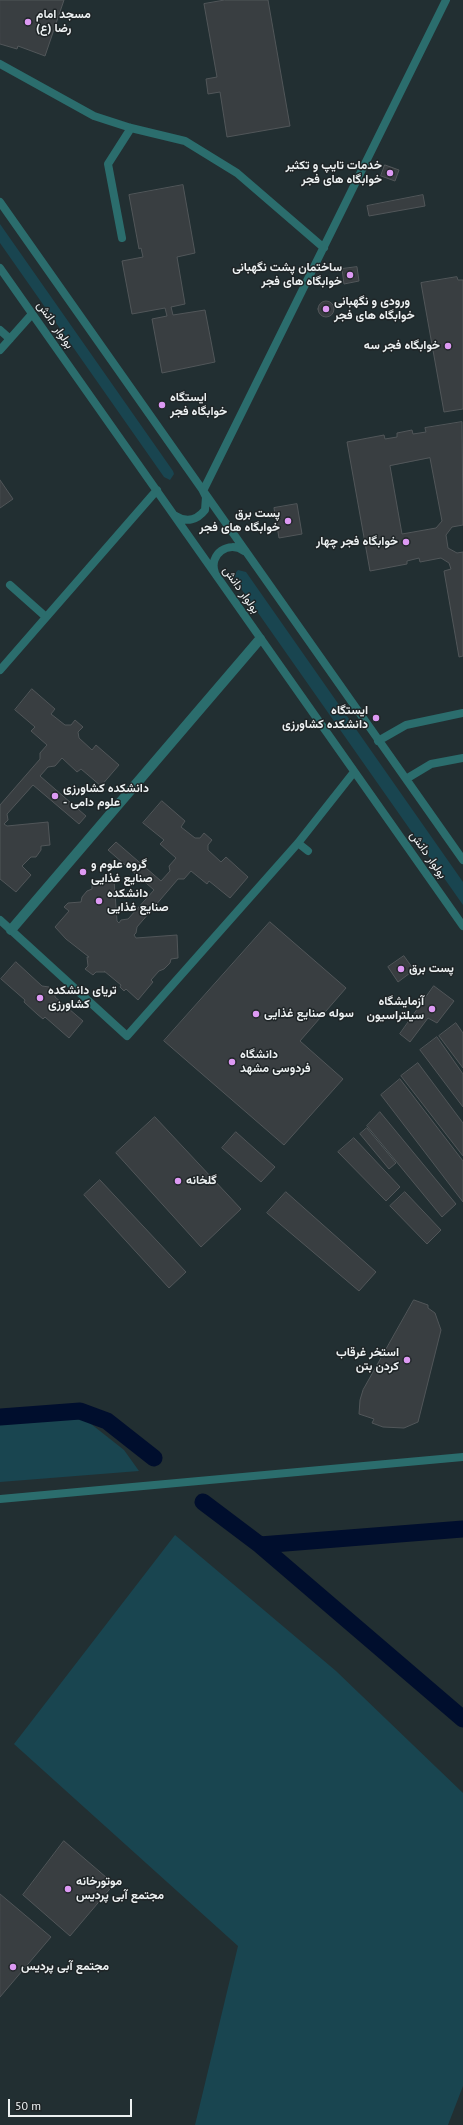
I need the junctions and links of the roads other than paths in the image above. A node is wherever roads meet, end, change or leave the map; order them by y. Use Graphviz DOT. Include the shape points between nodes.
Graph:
graph roads {
  1 [pos="446,0"];
  2 [pos="0,64"];
  3 [pos="131,128"];
  4 [pos="0,202"];
  5 [pos="122,238"];
  6 [pos="324,248"];
  7 [pos="0,268"];
  8 [pos="32,314"];
  9 [pos="0,330"];
  10 [pos="10,339"];
  11 [pos="0,350"];
  12 [pos="157,490"];
  13 [pos="204,491"];
  14 [pos="172,512"];
  15 [pos="248,555"];
  16 [pos="217,576"];
  17 [pos="10,585"];
  18 [pos="46,617"];
  19 [pos="260,639"];
  20 [pos="0,670"];
  21 [pos="463,713"];
  22 [pos="378,741"];
  23 [pos="463,758"];
  24 [pos="354,772"];
  25 [pos="406,779"];
  26 [pos="298,843"];
  27 [pos="308,851"];
  28 [pos="463,860"];
  29 [pos="0,920"];
  30 [pos="463,926"];
  31 [pos="11,930"];
  32 [pos="463,1457"];
  33 [pos="0,1499"];
  1 -- 6 [label="lane"];
  2 -- 3 [label="lane" via="94,116"];
  3 -- 5 [label="lane" via="108,164"];
  3 -- 6 [label="lane" via="185,141 237,173"];
  4 -- 13 [label="lane"];
  6 -- 13 [label="lane"];
  7 -- 8 [label="lane, بولوار دانش"];
  8 -- 10 [label="lane"];
  8 -- 12 [label="lane, بولوار دانش"];
  9 -- 10 [label="lane"];
  10 -- 11 [label="lane"];
  12 -- 14 [label="lane, بولوار دانش"];
  12 -- 18 [label="lane"];
  13 -- 14 [label="lane" via="205,510 196,519 183,520"];
  13 -- 15 [label="lane"];
  14 -- 16 [label="lane, بولوار دانش"];
  15 -- 16 [label="lane" via="237,547 219,552 213,564"];
  15 -- 22 [label="lane"];
  16 -- 19 [label="lane, بولوار دانش"];
  17 -- 18 [label="lane"];
  18 -- 20 [label="lane"];
  19 -- 24 [label="lane, بولوار دانش"];
  19 -- 31 [label="street"];
  21 -- 22 [label="lane" via="406,725"];
  22 -- 25 [label="lane"];
  23 -- 25 [label="lane" via="432,764"];
  24 -- 26 [label="lane"];
  24 -- 30 [label="lane, بولوار دانش"];
  25 -- 28 [label="lane"];
  26 -- 27 [label="lane"];
  26 -- 31 [label="lane" via="127,1036"];
  29 -- 31 [label="lane"];
  32 -- 33 [label="lane"];
}
